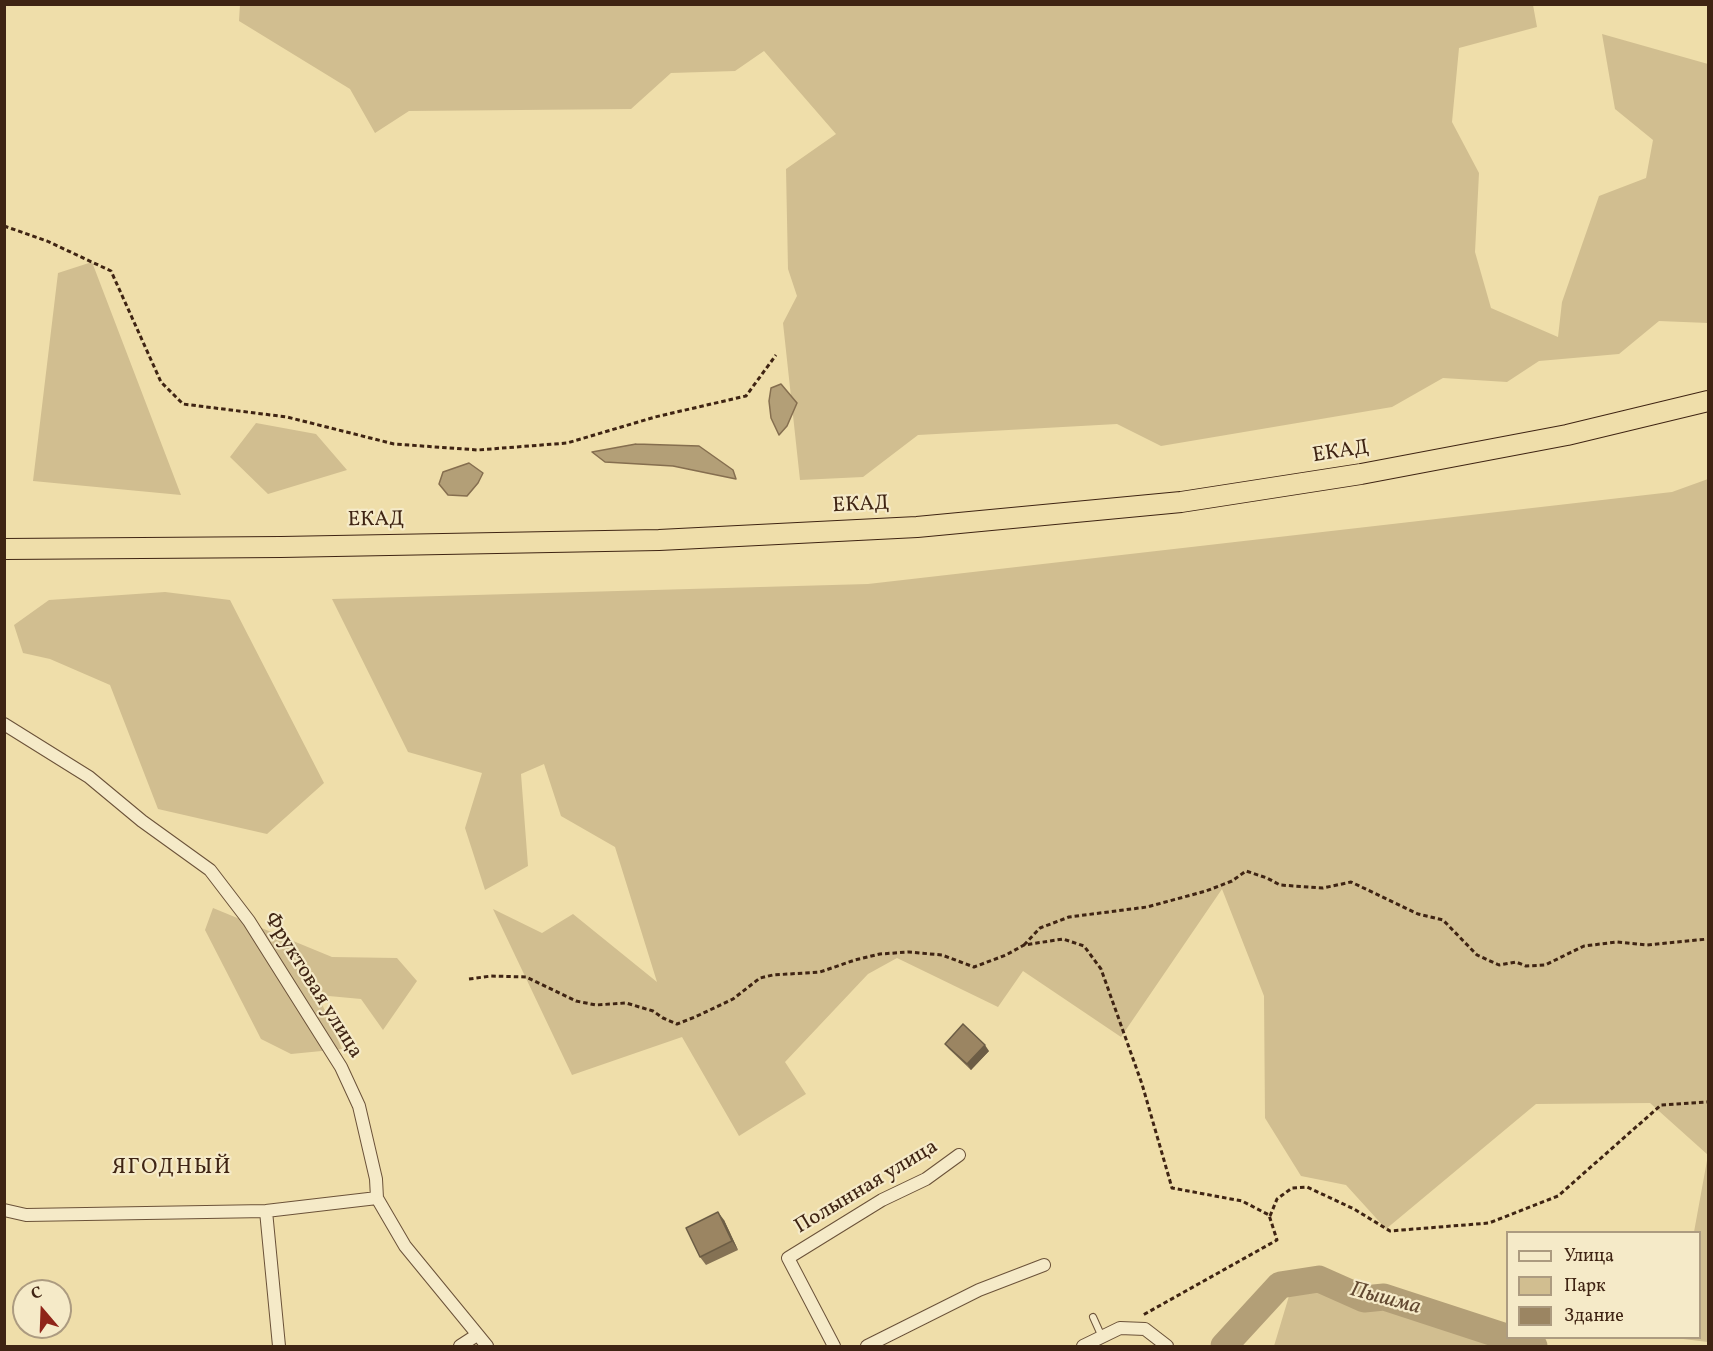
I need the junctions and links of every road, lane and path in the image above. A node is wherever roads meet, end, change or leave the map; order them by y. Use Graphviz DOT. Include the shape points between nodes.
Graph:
graph roads {
  1 [pos="4,226"];
  2 [pos="776,355"];
  3 [pos="1708,401"];
  4 [pos="4,549"];
  5 [pos="4,724"];
  6 [pos="1708,939"];
  7 [pos="1024,945"];
  8 [pos="468,979"];
  9 [pos="1708,1102"];
  10 [pos="959,1155"];
  11 [pos="377,1198"];
  12 [pos="4,1210"];
  13 [pos="266,1211"];
  14 [pos="1270,1218"];
  15 [pos="1044,1265"];
  16 [pos="1093,1317"];
  17 [pos="1120,1328"];
  18 [pos="477,1335"];
  19 [pos="1102,1337"];
  20 [pos="279,1347"];
  21 [pos="460,1347"];
  22 [pos="487,1347"];
  23 [pos="834,1347"];
  24 [pos="867,1347"];
  25 [pos="1083,1347"];
  26 [pos="1167,1347"];
  1 -- 2 [label="path" via="111,271 161,382 183,404 287,417 394,444 478,450 567,443 746,396"];
  3 -- 4 [label="highway, ЕКАД" via="1567,435 1361,474 1181,502 918,527 659,540"];
  5 -- 11 [label="street, Фруктовая улица" via="89,777 142,822 210,870 249,921 341,1066 359,1106"];
  6 -- 7 [label="path" via="1584,946 1545,965 1499,965 1478,955 1443,920 1418,914 1351,882 1323,888 1280,885 1246,871 1206,891 1147,907 1069,917 1040,928"];
  7 -- 8 [label="path" via="974,968 942,956 909,952 880,954 820,972 773,975 760,978 733,999 676,1024 654,1011 626,1003 596,1005 576,1001 526,977"];
  7 -- 14 [label="path" via="1063,939 1084,946 1101,969 1142,1084 1172,1188 1242,1201"];
  9 -- 14 [label="path" via="1661,1105 1558,1196 1489,1223 1390,1231 1306,1187 1292,1188 1277,1199"];
  10 -- 23 [label="street, Полынная улица" via="926,1179 882,1200 788,1258"];
  11 -- 13 [label="street"];
  11 -- 18 [label="street, Фруктовая улица" via="405,1246"];
  12 -- 13 [label="street" via="26,1215"];
  13 -- 20 [label="street"];
  14 -- 17 [label="path" via="1277,1240"];
  15 -- 24 [label="street" via="979,1290"];
  16 -- 19 [label="lane"];
  17 -- 19 [label="street"];
  17 -- 26 [label="street" via="1145,1329"];
  18 -- 21 [label="street"];
  18 -- 22 [label="street, Фруктовая улица"];
  19 -- 25 [label="street"];
}
